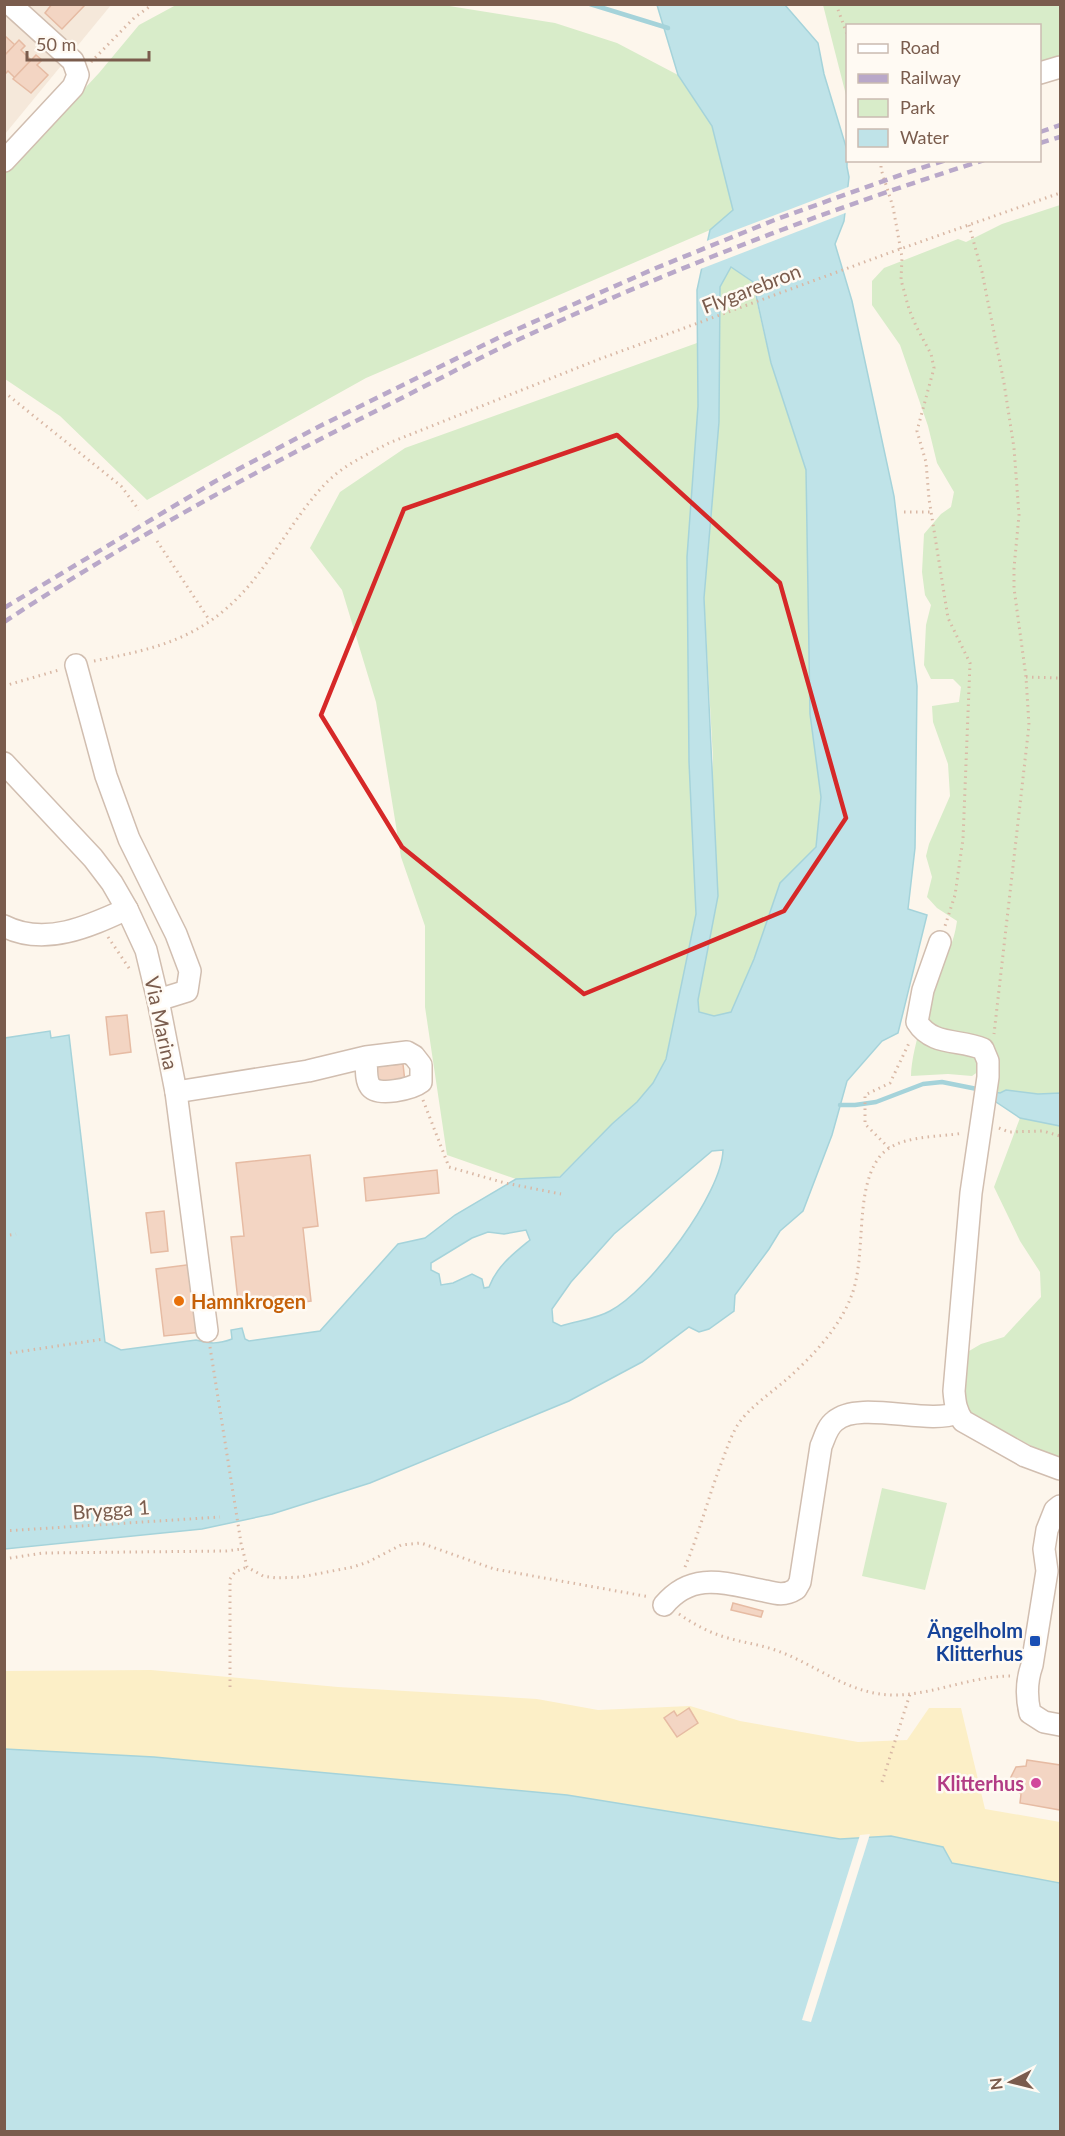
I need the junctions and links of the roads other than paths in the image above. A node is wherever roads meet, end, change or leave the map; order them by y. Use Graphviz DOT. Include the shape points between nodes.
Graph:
graph roads {
  1 [pos="9,4"];
  2 [pos="1060,67"];
  3 [pos="1041,73"];
  4 [pos="4,161"];
  5 [pos="76,665"];
  6 [pos="4,763"];
  7 [pos="127,909"];
  8 [pos="4,926"];
  9 [pos="940,942"];
  10 [pos="158,1000"];
  11 [pos="366,1057"];
  12 [pos="176,1092"];
  13 [pos="207,1330"];
  14 [pos="957,1413"];
  15 [pos="1060,1469"];
  16 [pos="1060,1506"];
  17 [pos="664,1605"];
  18 [pos="1060,1725"];
  1 -- 4 [label="street" via="74,61 78,75 73,87"];
  2 -- 3 [label="street"];
  5 -- 10 [label="street" via="106,776 129,839 176,934 189,970 187,991"];
  6 -- 7 [label="street, Via Marina" via="93,858"];
  7 -- 8 [label="street" via="66,933 37,934"];
  7 -- 10 [label="street, Via Marina" via="146,950"];
  9 -- 14 [label="street" via="920,1000 917,1022 926,1034 937,1039 983,1049 988,1077 971,1193 954,1391"];
  10 -- 12 [label="street, Via Marina"];
  11 -- 11 [label="street" via="407,1052 421,1065 421,1082 408,1089 370,1088"];
  11 -- 12 [label="street" via="308,1071"];
  12 -- 13 [label="street, Via Marina"];
  14 -- 15 [label="street" via="963,1421 1024,1456"];
  14 -- 17 [label="street" via="883,1413 836,1419 821,1446 796,1589 782,1595 710,1581 682,1589"];
  16 -- 18 [label="street" via="1047,1530 1047,1571 1026,1697 1030,1713 1044,1722"];
}
